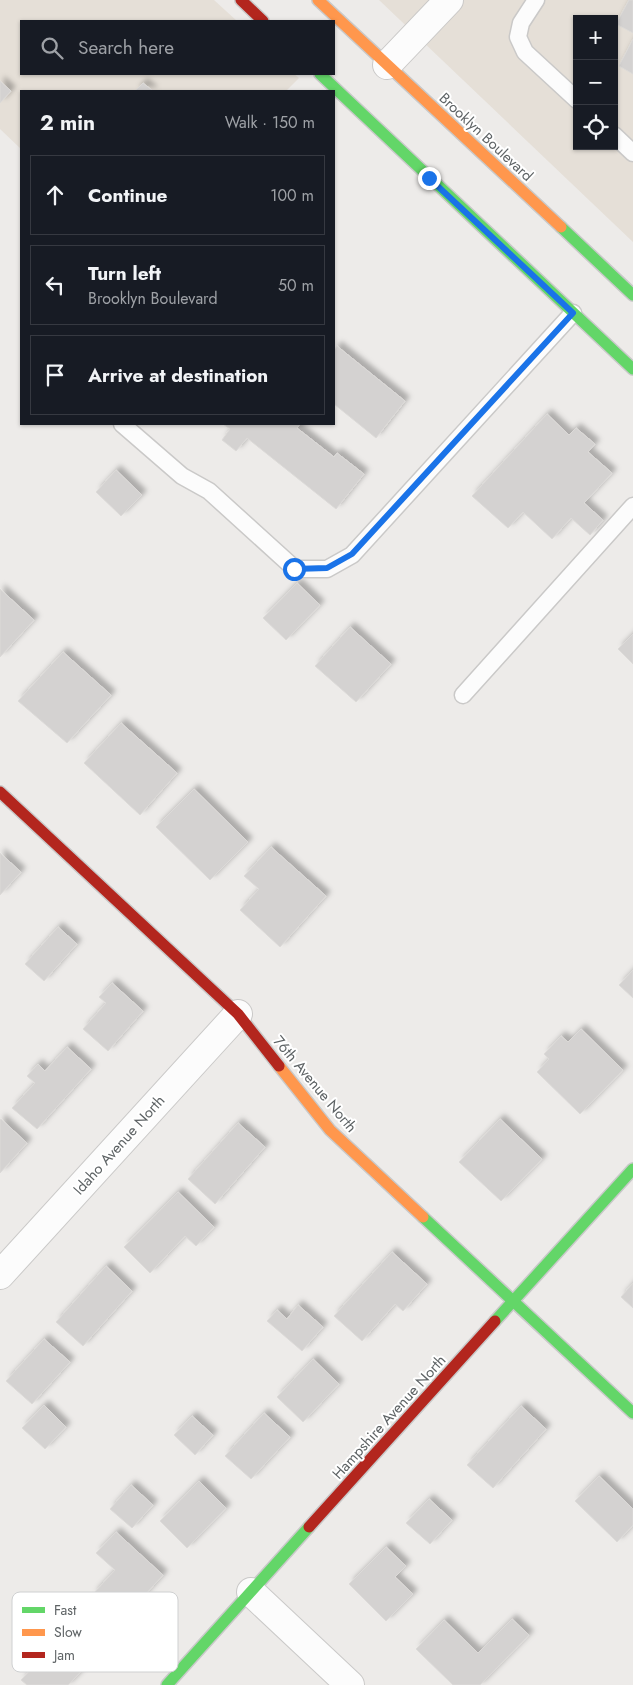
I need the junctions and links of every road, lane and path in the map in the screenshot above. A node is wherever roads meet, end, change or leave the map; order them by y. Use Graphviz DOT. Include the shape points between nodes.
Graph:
graph roads {
  1 [pos="241,0"];
  2 [pos="318,0"];
  3 [pos="449,0"];
  4 [pos="536,0"];
  5 [pos="262,20"];
  6 [pos="387,65"];
  7 [pos="335,95"];
  8 [pos="573,96"];
  9 [pos="618,139"];
  10 [pos="633,153"];
  11 [pos="633,295"];
  12 [pos="573,313"];
  13 [pos="633,369"];
  14 [pos="123,425"];
  15 [pos="633,506"];
  16 [pos="463,695"];
  17 [pos="0,792"];
  18 [pos="238,1014"];
  19 [pos="633,1169"];
  20 [pos="0,1275"];
  21 [pos="514,1301"];
  22 [pos="633,1413"];
  23 [pos="252,1592"];
  24 [pos="167,1685"];
  25 [pos="350,1685"];
  1 -- 5 [label="street"];
  2 -- 6 [label="street, Brooklyn Boulevard"];
  3 -- 6 [label="street"];
  4 -- 8 [label="lane" via="521,24 518,37 525,52"];
  6 -- 11 [label="street, Brooklyn Boulevard"];
  7 -- 12 [label="street"];
  9 -- 10 [label="lane"];
  12 -- 13 [label="street"];
  12 -- 14 [label="lane" via="352,554 327,568 294,569 209,492 182,476"];
  15 -- 16 [label="lane"];
  17 -- 18 [label="street, 76th Avenue North"];
  18 -- 20 [label="street, Idaho Avenue North"];
  18 -- 21 [label="street, 76th Avenue North" via="330,1130"];
  19 -- 21 [label="street, Hampshire Avenue North"];
  21 -- 22 [label="street, 76th Avenue North"];
  21 -- 23 [label="street, Hampshire Avenue North"];
  23 -- 24 [label="street, Hampshire Avenue North"];
  23 -- 25 [label="street"];
}
